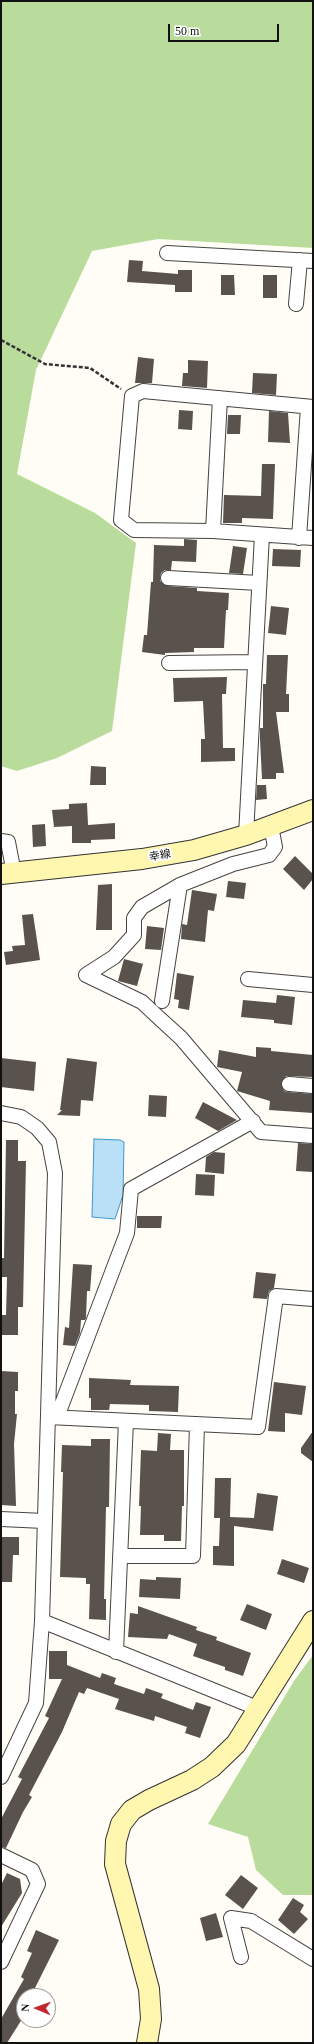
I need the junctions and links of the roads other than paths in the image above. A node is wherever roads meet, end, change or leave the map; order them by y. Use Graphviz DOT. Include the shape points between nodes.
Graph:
graph roads {
  1 [pos="167,253"];
  2 [pos="306,260"];
  3 [pos="296,304"];
  4 [pos="220,398"];
  5 [pos="311,407"];
  6 [pos="213,530"];
  7 [pos="262,536"];
  8 [pos="306,538"];
  9 [pos="168,578"];
  10 [pos="259,583"];
  11 [pos="255,662"];
  12 [pos="169,663"];
  13 [pos="313,810"];
  14 [pos="270,826"];
  15 [pos="246,835"];
  16 [pos="1,841"];
  17 [pos="8,874"];
  18 [pos="180,885"];
  19 [pos="248,978"];
  20 [pos="313,985"];
  21 [pos="162,1001"];
  22 [pos="289,1084"];
  23 [pos="313,1086"];
  24 [pos="1,1113"];
  25 [pos="253,1121"];
  26 [pos="313,1136"];
  27 [pos="313,1299"];
  28 [pos="52,1417"];
  29 [pos="126,1421"];
  30 [pos="197,1424"];
  31 [pos="1,1519"];
  32 [pos="44,1521"];
  33 [pos="120,1556"];
  34 [pos="42,1621"];
  35 [pos="313,1621"];
  36 [pos="116,1652"];
  37 [pos="257,1708"];
  38 [pos="1,1777"];
  39 [pos="1,1855"];
  40 [pos="241,1957"];
  41 [pos="313,1959"];
  42 [pos="1,1962"];
  43 [pos="147,2043"];
  1 -- 2 [label="street"];
  2 -- 3 [label="street"];
  4 -- 5 [label="street"];
  4 -- 6 [label="street"];
  4 -- 6 [label="street" via="143,391 132,396 121,520 134,530"];
  5 -- 8 [label="street"];
  6 -- 7 [label="street"];
  7 -- 8 [label="street"];
  7 -- 10 [label="street"];
  9 -- 10 [label="street"];
  10 -- 11 [label="street"];
  11 -- 12 [label="street"];
  11 -- 15 [label="street"];
  13 -- 14 [label="street, 幸線"];
  14 -- 15 [label="street, 幸線"];
  14 -- 18 [label="street" via="275,847 269,855 233,864"];
  15 -- 17 [label="street, 幸線" via="194,850 142,859"];
  16 -- 17 [label="street" via="8,842"];
  18 -- 21 [label="street"];
  18 -- 25 [label="street" via="142,907 134,918 134,935 114,957 86,975 148,1007 181,1038"];
  19 -- 20 [label="street"];
  22 -- 23 [label="street"];
  24 -- 28 [label="street" via="21,1117 37,1128 49,1142 55,1173"];
  25 -- 26 [label="street" via="261,1132"];
  25 -- 28 [label="street" via="131,1189 127,1233"];
  27 -- 30 [label="street" via="276,1296 258,1427"];
  28 -- 29 [label="street"];
  28 -- 32 [label="street"];
  29 -- 30 [label="street"];
  29 -- 33 [label="street"];
  30 -- 33 [label="street" via="193,1556"];
  31 -- 32 [label="street"];
  32 -- 34 [label="street"];
  33 -- 36 [label="street"];
  34 -- 36 [label="street"];
  34 -- 38 [label="street" via="36,1703"];
  35 -- 37 [label="street"];
  36 -- 37 [label="street"];
  37 -- 43 [label="street" via="236,1744 212,1767 132,1810 121,1824 116,1841 115,1864 149,1989 151,2019"];
  39 -- 42 [label="street" via="32,1870 38,1884"];
  40 -- 41 [label="street" via="231,1918 251,1921"];
}
